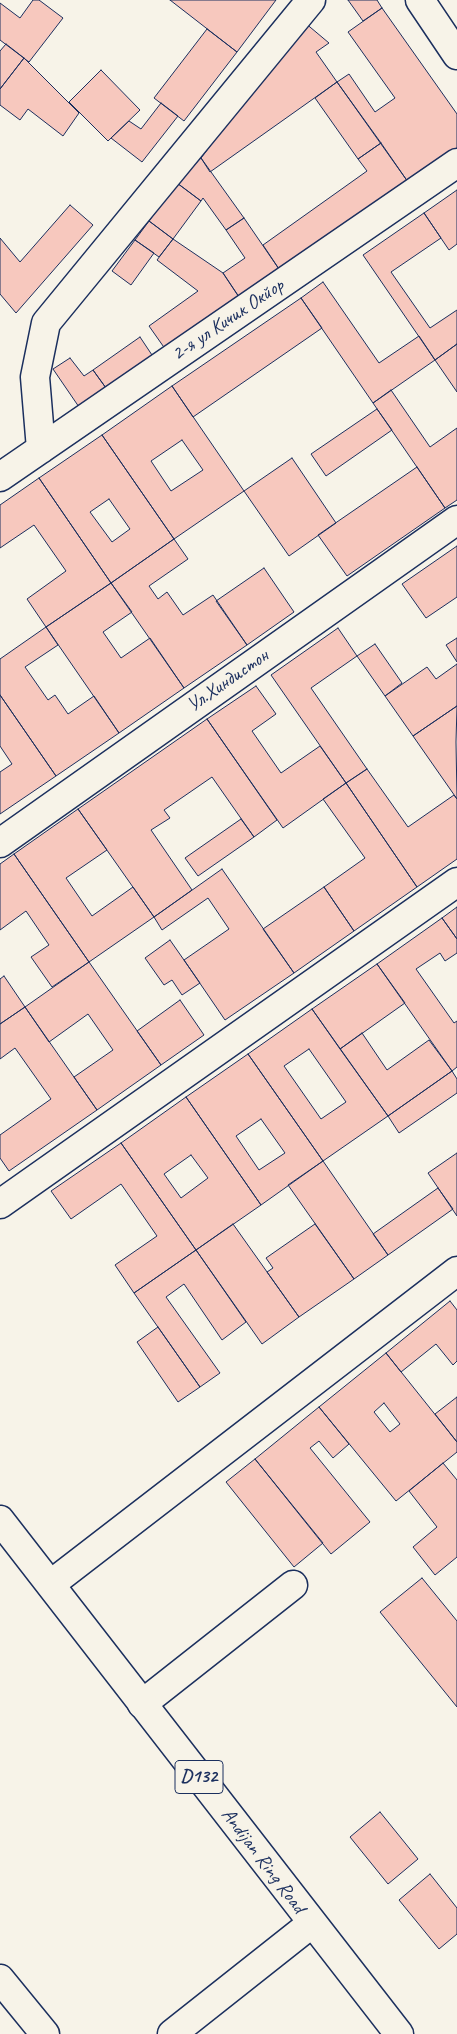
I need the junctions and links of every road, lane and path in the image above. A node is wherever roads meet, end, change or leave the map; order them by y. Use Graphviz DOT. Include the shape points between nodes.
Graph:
graph roads {
  1 [pos="310,0"];
  2 [pos="420,0"];
  3 [pos="457,55"];
  4 [pos="457,163"];
  5 [pos="41,449"];
  6 [pos="0,477"];
  7 [pos="457,520"];
  8 [pos="0,843"];
  9 [pos="457,882"];
  10 [pos="0,1204"];
  11 [pos="453,1281"];
  12 [pos="0,1520"];
  13 [pos="51,1584"];
  14 [pos="293,1585"];
  15 [pos="142,1704"];
  16 [pos="311,1924"];
  17 [pos="0,1979"];
  18 [pos="45,2034"];
  19 [pos="172,2034"];
  20 [pos="399,2034"];
  1 -- 5 [label="main road" via="46,323 36,377"];
  2 -- 3 [label="main road"];
  4 -- 5 [label="main road, 2-я ул Кичик Окйор"];
  5 -- 6 [label="main road, 2-я ул Кичик Окйор"];
  7 -- 8 [label="main road, Ул.Хиндистон"];
  9 -- 10 [label="main road"];
  11 -- 13 [label="main road"];
  12 -- 13 [label="main road, Andijan Ring Road / D132"];
  13 -- 15 [label="main road, Andijan Ring Road / D132"];
  14 -- 15 [label="main road"];
  15 -- 16 [label="main road, Andijan Ring Road / D132"];
  16 -- 19 [label="main road"];
  16 -- 20 [label="main road, Andijan Ring Road / D132"];
  17 -- 18 [label="main road"];
}
